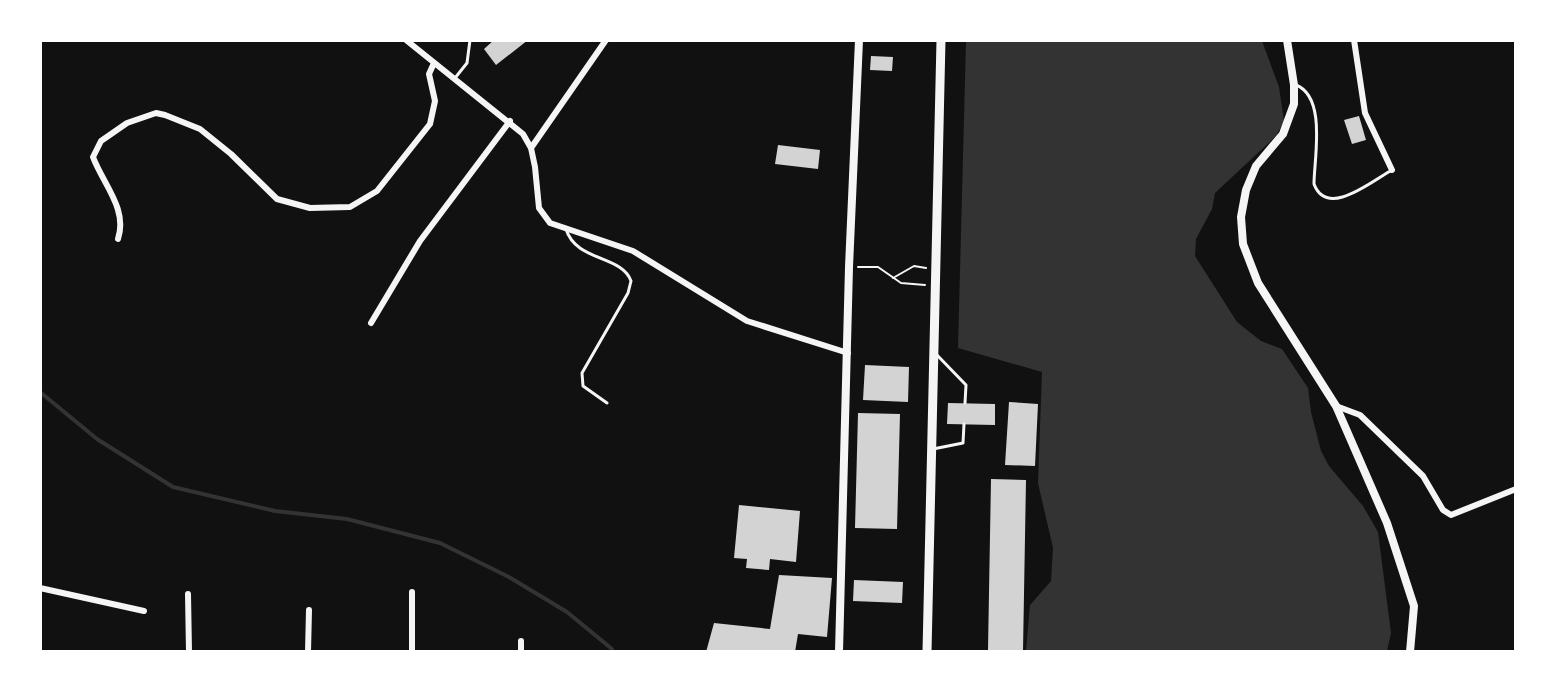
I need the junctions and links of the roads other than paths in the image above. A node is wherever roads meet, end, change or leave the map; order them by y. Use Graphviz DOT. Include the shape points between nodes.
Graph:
graph roads {
  1 [pos="406,40"];
  2 [pos="470,40"];
  3 [pos="606,40"];
  4 [pos="859,40"];
  5 [pos="941,40"];
  6 [pos="1287,40"];
  7 [pos="1354,40"];
  8 [pos="434,63"];
  9 [pos="455,78"];
  10 [pos="1294,85"];
  11 [pos="510,121"];
  12 [pos="531,148"];
  13 [pos="1392,170"];
  14 [pos="566,229"];
  15 [pos="118,239"];
  16 [pos="371,323"];
  17 [pos="934,352"];
  18 [pos="848,353"];
  19 [pos="607,403"];
  20 [pos="965,403"];
  21 [pos="1336,406"];
  22 [pos="964,424"];
  23 [pos="932,450"];
  24 [pos="1515,489"];
  25 [pos="40,588"];
  26 [pos="412,592"];
  27 [pos="188,594"];
  28 [pos="309,610"];
  29 [pos="144,611"];
  30 [pos="521,641"];
  31 [pos="189,651"];
  32 [pos="308,651"];
  33 [pos="412,651"];
  34 [pos="520,651"];
  35 [pos="839,651"];
  36 [pos="927,651"];
  37 [pos="1410,651"];
  1 -- 8 [label="street"];
  2 -- 9 [label="lane" via="466,63"];
  3 -- 12 [label="street"];
  4 -- 18 [label="street"];
  5 -- 17 [label="highway"];
  6 -- 10 [label="street"];
  7 -- 13 [label="street" via="1365,113"];
  8 -- 9 [label="street"];
  8 -- 15 [label="street" via="429,74 435,101 430,124 377,191 350,207 310,208 277,199 231,154 188,122 156,113 127,123 100,141 93,157 119,211"];
  9 -- 11 [label="street"];
  10 -- 13 [label="lane" via="1307,92 1316,118 1314,184 1318,193 1332,200 1342,198"];
  10 -- 21 [label="street" via="1289,123 1256,166 1246,190 1241,230 1246,257 1258,283"];
  11 -- 12 [label="street"];
  11 -- 16 [label="street" via="420,242"];
  12 -- 14 [label="street" via="538,208 550,223"];
  14 -- 18 [label="street" via="633,251 747,321"];
  14 -- 19 [label="lane" via="574,245 624,270 631,281 582,373 583,386"];
  17 -- 20 [label="lane" via="966,385"];
  17 -- 23 [label="highway"];
  18 -- 35 [label="street"];
  21 -- 24 [label="street" via="1360,415 1423,476 1443,510 1451,515"];
  21 -- 37 [label="street" via="1387,523 1414,606"];
  22 -- 23 [label="lane" via="963,443"];
  23 -- 36 [label="highway"];
  25 -- 29 [label="street"];
  26 -- 33 [label="street"];
  27 -- 31 [label="street"];
  28 -- 32 [label="street"];
  30 -- 34 [label="street"];
}
